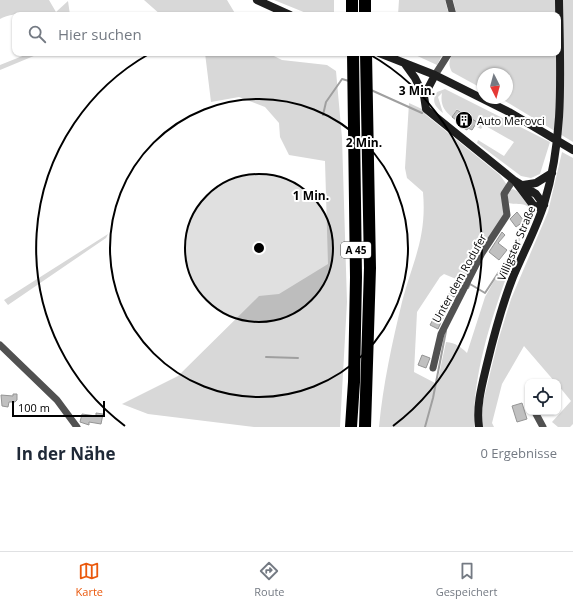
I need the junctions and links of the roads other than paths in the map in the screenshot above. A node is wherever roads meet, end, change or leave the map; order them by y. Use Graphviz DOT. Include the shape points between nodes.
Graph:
graph roads {
  1 [pos="257,0"];
  2 [pos="352,0"];
  3 [pos="365,0"];
  4 [pos="449,0"];
  5 [pos="559,0"];
  6 [pos="283,12"];
  7 [pos="352,12"];
  8 [pos="366,12"];
  9 [pos="452,12"];
  10 [pos="559,12"];
  11 [pos="353,56"];
  12 [pos="366,56"];
  13 [pos="386,56"];
  14 [pos="447,56"];
  15 [pos="560,56"];
  16 [pos="404,64"];
  17 [pos="435,75"];
  18 [pos="424,96"];
  19 [pos="573,150"];
  20 [pos="552,173"];
  21 [pos="514,180"];
  22 [pos="523,185"];
  23 [pos="543,207"];
  24 [pos="0,346"];
  25 [pos="433,368"];
  26 [pos="537,415"];
  27 [pos="77,427"];
  28 [pos="351,427"];
  29 [pos="365,427"];
  30 [pos="479,427"];
  31 [pos="543,427"];
  1 -- 6 [label="main road"];
  2 -- 7 [label="highway"];
  3 -- 8 [label="highway"];
  4 -- 9 [label="street"];
  5 -- 10 [label="main road"];
  11 -- 28 [label="highway, A 45" via="356,277"];
  12 -- 29 [label="highway, A 45" via="370,268"];
  13 -- 16 [label="main road"];
  14 -- 17 [label="street"];
  15 -- 20 [label="main road" via="560,106 557,152"];
  16 -- 17 [label="main road"];
  16 -- 18 [label="main road, Villigster Straße"];
  17 -- 18 [label="main road"];
  17 -- 19 [label="main road" via="509,112"];
  18 -- 21 [label="main road, Villigster Straße" via="426,108 430,113"];
  20 -- 22 [label="main road" via="536,183"];
  20 -- 23 [label="main road"];
  21 -- 22 [label="main road, Villigster Straße"];
  21 -- 23 [label="main road" via="533,205"];
  21 -- 25 [label="street, Unter dem Rodufer" via="504,194 507,216 482,253 441,334"];
  22 -- 23 [label="main road, Villigster Straße" via="540,198"];
  23 -- 30 [label="main road, Villigster Straße" via="500,314 483,381 478,411"];
  24 -- 27 [label="street" via="57,400"];
  26 -- 31 [label="street"];
}
